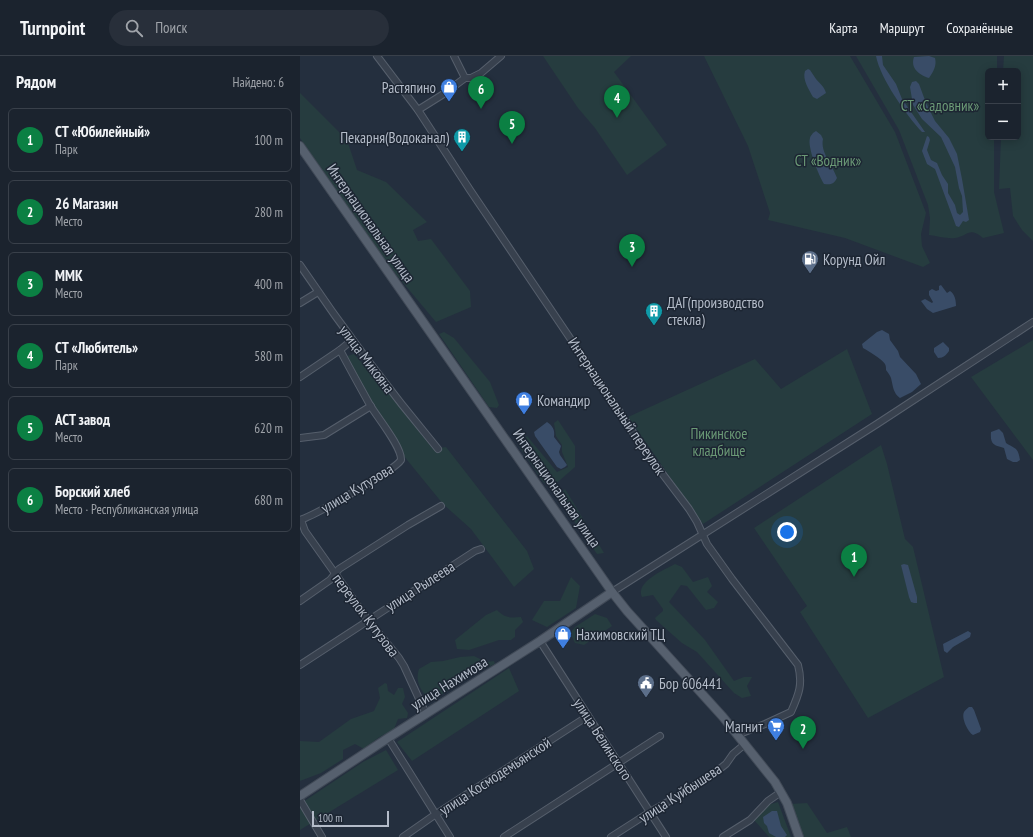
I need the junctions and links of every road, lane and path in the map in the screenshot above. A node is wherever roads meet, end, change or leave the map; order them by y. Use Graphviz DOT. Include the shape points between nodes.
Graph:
graph roads {
  1 [pos="378,56"];
  2 [pos="454,56"];
  3 [pos="501,56"];
  4 [pos="465,78"];
  5 [pos="418,110"];
  6 [pos="300,146"];
  7 [pos="300,265"];
  8 [pos="318,292"];
  9 [pos="300,303"];
  10 [pos="1033,322"];
  11 [pos="352,340"];
  12 [pos="340,350"];
  13 [pos="300,377"];
  14 [pos="371,406"];
  15 [pos="300,438"];
  16 [pos="438,449"];
  17 [pos="441,506"];
  18 [pos="300,520"];
  19 [pos="702,534"];
  20 [pos="481,549"];
  21 [pos="335,574"];
  22 [pos="612,592"];
  23 [pos="300,601"];
  24 [pos="368,620"];
  25 [pos="540,641"];
  26 [pos="300,665"];
  27 [pos="426,714"];
  28 [pos="588,716"];
  29 [pos="737,735"];
  30 [pos="660,736"];
  31 [pos="388,738"];
  32 [pos="745,744"];
  33 [pos="618,762"];
  34 [pos="781,792"];
  35 [pos="300,796"];
  36 [pos="300,800"];
  37 [pos="650,812"];
  38 [pos="436,814"];
  39 [pos="734,830"];
  40 [pos="322,837"];
  41 [pos="403,837"];
  42 [pos="450,837"];
  43 [pos="504,837"];
  44 [pos="611,837"];
  45 [pos="666,837"];
  46 [pos="723,837"];
  47 [pos="738,837"];
  48 [pos="799,837"];
  1 -- 5 [label="street, Интернациональный переулок"];
  2 -- 4 [label="street"];
  3 -- 4 [label="street" via="481,73"];
  4 -- 5 [label="street"];
  5 -- 19 [label="street, Интернациональный переулок" via="643,448 689,509"];
  6 -- 22 [label="main road, Интернациональная улица"];
  7 -- 8 [label="street, улица Микояна"];
  8 -- 9 [label="street"];
  8 -- 11 [label="street, улица Микояна"];
  10 -- 19 [label="street"];
  11 -- 12 [label="street"];
  11 -- 16 [label="street, улица Микояна" via="402,407"];
  12 -- 13 [label="street"];
  12 -- 14 [label="street"];
  14 -- 15 [label="street" via="324,435"];
  14 -- 18 [label="street, улица Кутузова" via="399,451 399,462 357,490"];
  17 -- 21 [label="street" via="339,569"];
  18 -- 21 [label="street, переулок Кутузова"];
  19 -- 22 [label="street"];
  19 -- 29 [label="street, Интернациональный переулок" via="732,579 798,665 800,674 799,694 792,712"];
  20 -- 24 [label="street, улица Рылеева"];
  21 -- 23 [label="street"];
  21 -- 24 [label="street, переулок Кутузова"];
  22 -- 25 [label="main road, улица Нахимова"];
  22 -- 29 [label="main road, Интернациональная улица"];
  24 -- 26 [label="street, улица Рылеева"];
  24 -- 27 [label="street, переулок Кутузова" via="404,666"];
  25 -- 27 [label="main road, улица Нахимова"];
  25 -- 28 [label="street, улица Белинского"];
  27 -- 31 [label="main road, улица Нахимова"];
  28 -- 33 [label="street, улица Белинского"];
  28 -- 38 [label="street, улица Космодемьянской"];
  29 -- 32 [label="main road, Интернациональная улица"];
  30 -- 33 [label="street"];
  31 -- 35 [label="main road, улица Нахимова"];
  31 -- 38 [label="street"];
  32 -- 34 [label="main road, Интернациональная улица"];
  32 -- 37 [label="street, улица Куйбышева" via="717,771"];
  33 -- 37 [label="street, улица Белинского"];
  33 -- 43 [label="street"];
  34 -- 39 [label="street" via="768,800 750,820"];
  34 -- 48 [label="main road, Интернациональная улица"];
  36 -- 40 [label="street"];
  37 -- 44 [label="street, улица Куйбышева"];
  37 -- 45 [label="street, улица Белинского"];
  38 -- 41 [label="street, улица Космодемьянской"];
  38 -- 42 [label="street"];
  39 -- 46 [label="street"];
  39 -- 47 [label="street"];
}
